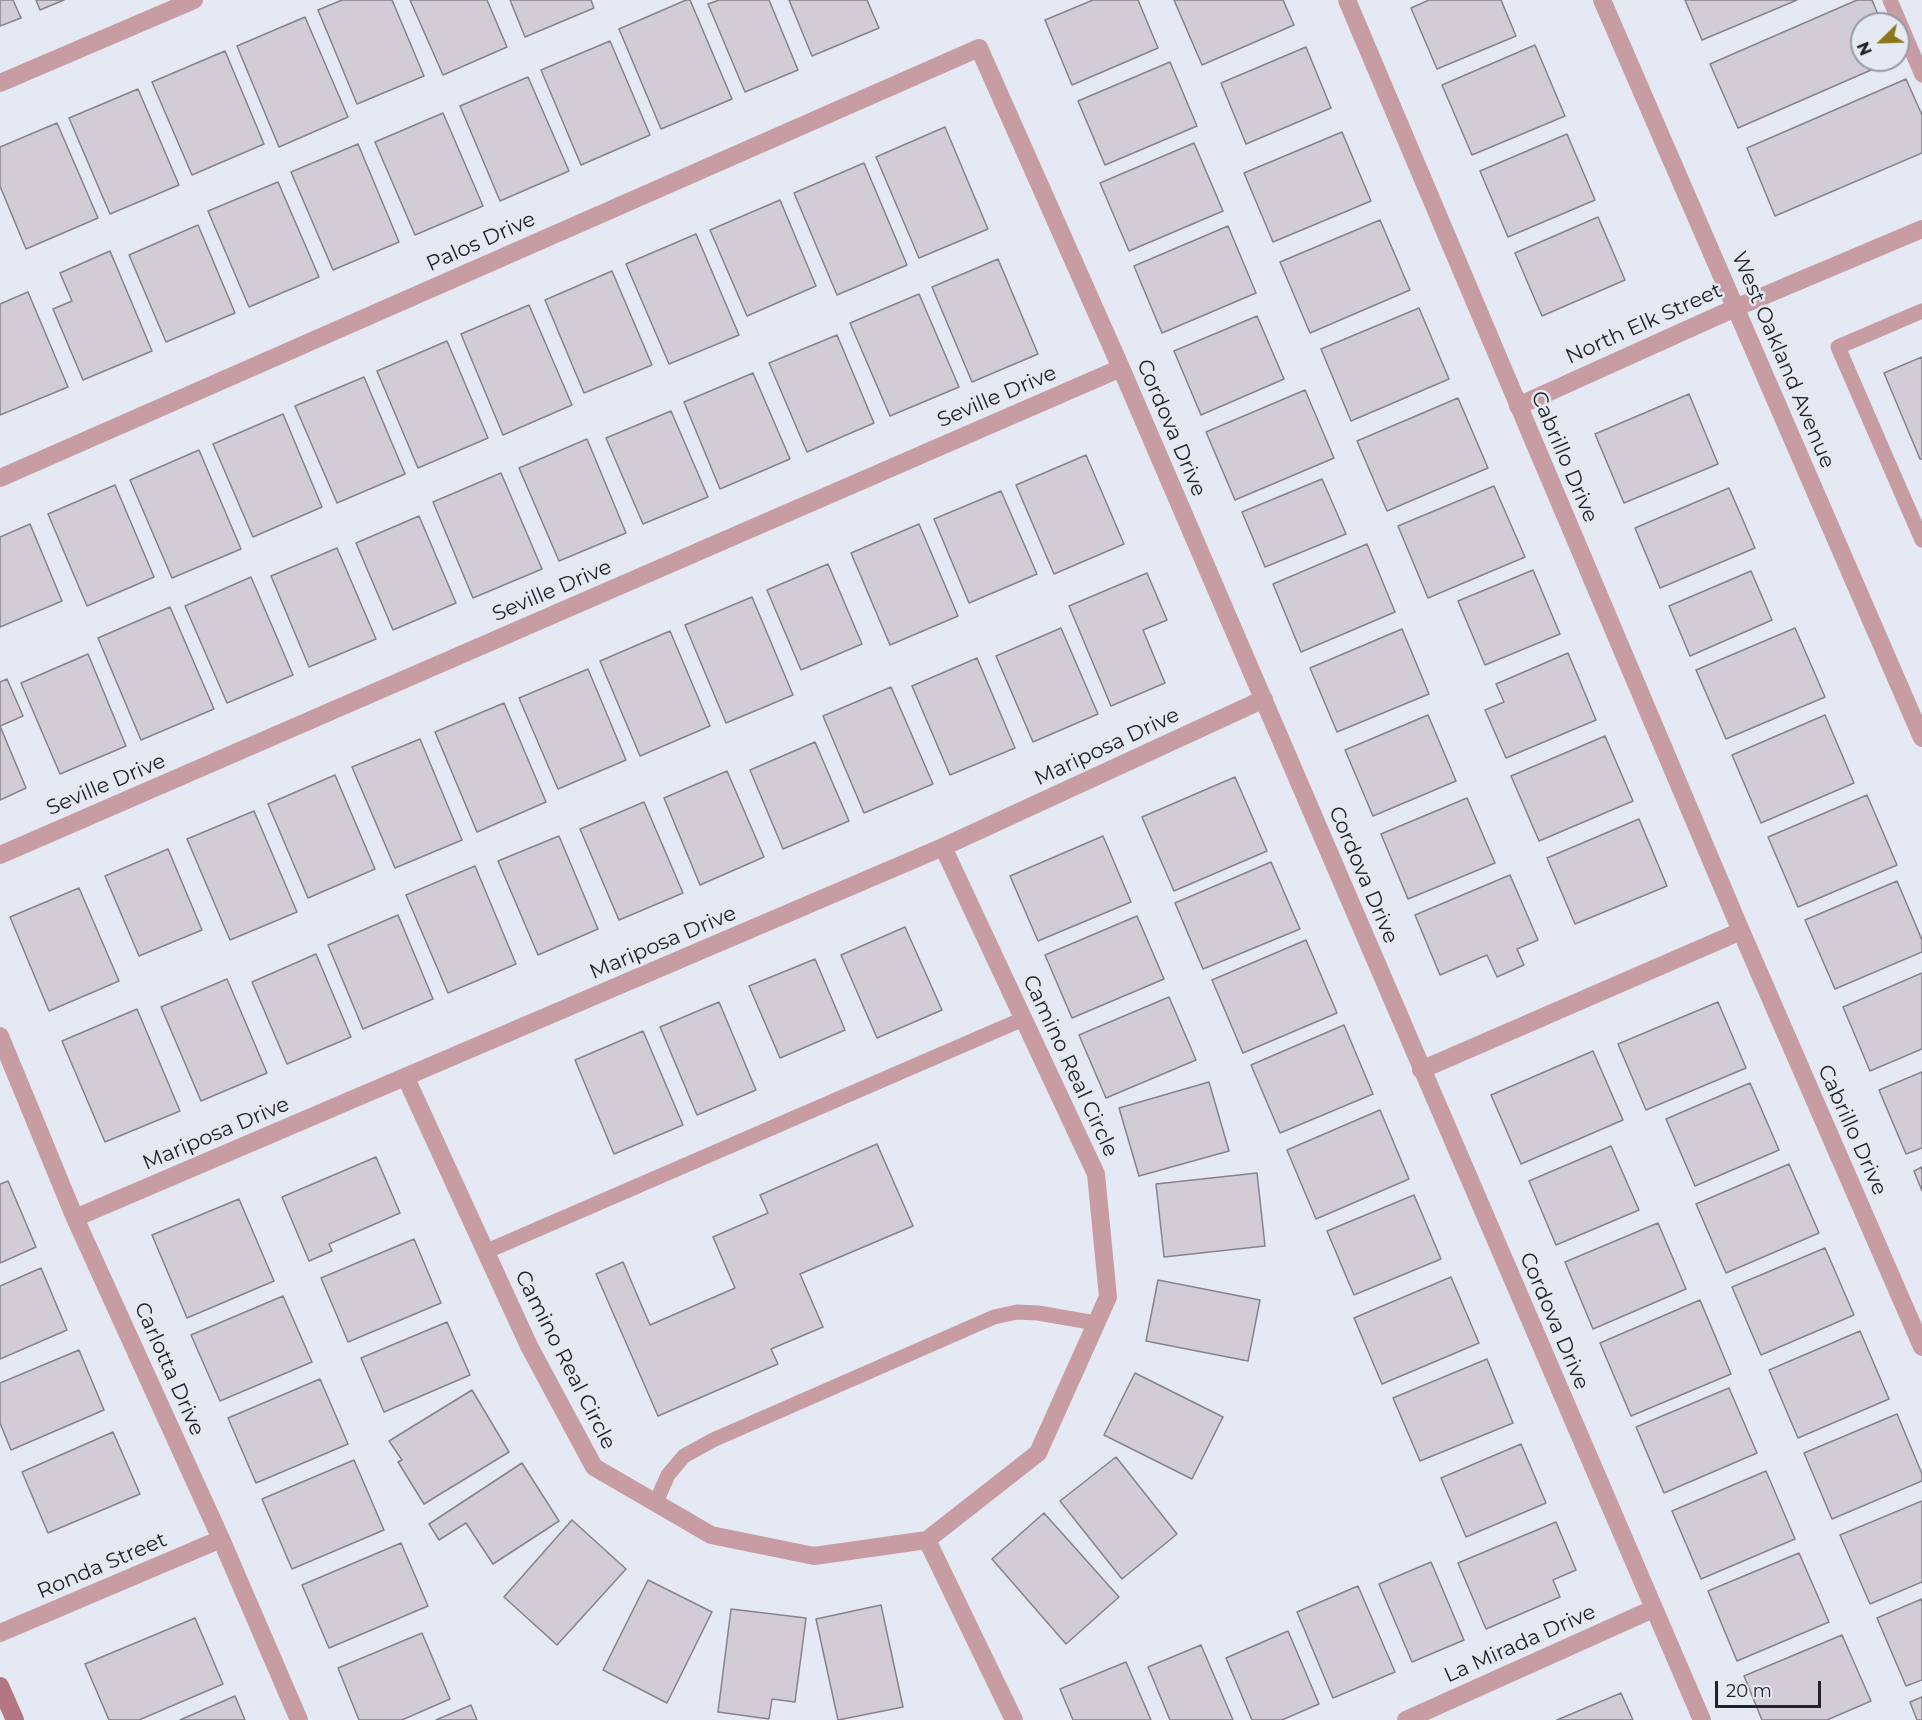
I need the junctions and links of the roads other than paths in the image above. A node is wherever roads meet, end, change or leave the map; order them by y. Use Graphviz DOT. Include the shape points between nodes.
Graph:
graph roads {
  1 [pos="194,0"];
  2 [pos="1347,0"];
  3 [pos="1602,0"];
  4 [pos="1890,0"];
  5 [pos="979,48"];
  6 [pos="1922,75"];
  7 [pos="0,83"];
  8 [pos="1922,229"];
  9 [pos="1735,308"];
  10 [pos="1922,311"];
  11 [pos="1121,368"];
  12 [pos="1518,406"];
  13 [pos="0,478"];
  14 [pos="1922,540"];
  15 [pos="1264,699"];
  16 [pos="1922,738"];
  17 [pos="943,847"];
  18 [pos="0,855"];
  19 [pos="1741,932"];
  20 [pos="1023,1019"];
  21 [pos="0,1036"];
  22 [pos="1421,1070"];
  23 [pos="406,1078"];
  24 [pos="75,1218"];
  25 [pos="485,1252"];
  26 [pos="1096,1323"];
  27 [pos="1922,1347"];
  28 [pos="656,1503"];
  29 [pos="221,1539"];
  30 [pos="927,1540"];
  31 [pos="1653,1609"];
  32 [pos="0,1633"];
  33 [pos="0,1686"];
  34 [pos="15,1720"];
  35 [pos="299,1720"];
  36 [pos="1014,1720"];
  37 [pos="1406,1720"];
  38 [pos="1702,1720"];
  1 -- 7 [label="street"];
  2 -- 12 [label="street, Cabrillo Drive"];
  3 -- 9 [label="street, West Oakland Avenue"];
  4 -- 6 [label="lane"];
  5 -- 11 [label="street, Cordova Drive"];
  5 -- 13 [label="street, Palos Drive"];
  8 -- 9 [label="street, North Elk Street"];
  9 -- 12 [label="street, North Elk Street"];
  9 -- 16 [label="street, West Oakland Avenue"];
  10 -- 14 [label="lane" via="1838,347"];
  11 -- 15 [label="street, Cordova Drive"];
  11 -- 18 [label="street, Seville Drive"];
  12 -- 19 [label="street, Cabrillo Drive"];
  15 -- 17 [label="street, Mariposa Drive"];
  15 -- 22 [label="street, Cordova Drive"];
  17 -- 20 [label="street, Camino Real Circle"];
  17 -- 23 [label="street, Mariposa Drive"];
  19 -- 22 [label="street"];
  19 -- 27 [label="street, Cabrillo Drive"];
  20 -- 25 [label="lane"];
  20 -- 26 [label="street, Camino Real Circle" via="1096,1174 1108,1297"];
  21 -- 24 [label="street, Carlotta Drive"];
  22 -- 31 [label="street, Cordova Drive"];
  23 -- 24 [label="street, Mariposa Drive"];
  23 -- 25 [label="street, Camino Real Circle"];
  24 -- 29 [label="street, Carlotta Drive"];
  25 -- 28 [label="street, Camino Real Circle" via="529,1346 594,1467"];
  26 -- 28 [label="lane" via="1038,1313 994,1317 713,1440 684,1456 668,1475"];
  26 -- 30 [label="street, Camino Real Circle" via="1038,1453"];
  28 -- 30 [label="street, Camino Real Circle" via="711,1534 814,1556"];
  29 -- 32 [label="street, Ronda Street"];
  29 -- 35 [label="street, Carlotta Drive"];
  30 -- 36 [label="street"];
  31 -- 37 [label="street, La Mirada Drive"];
  31 -- 38 [label="street, Cordova Drive"];
  33 -- 34 [label="main road"];
}
